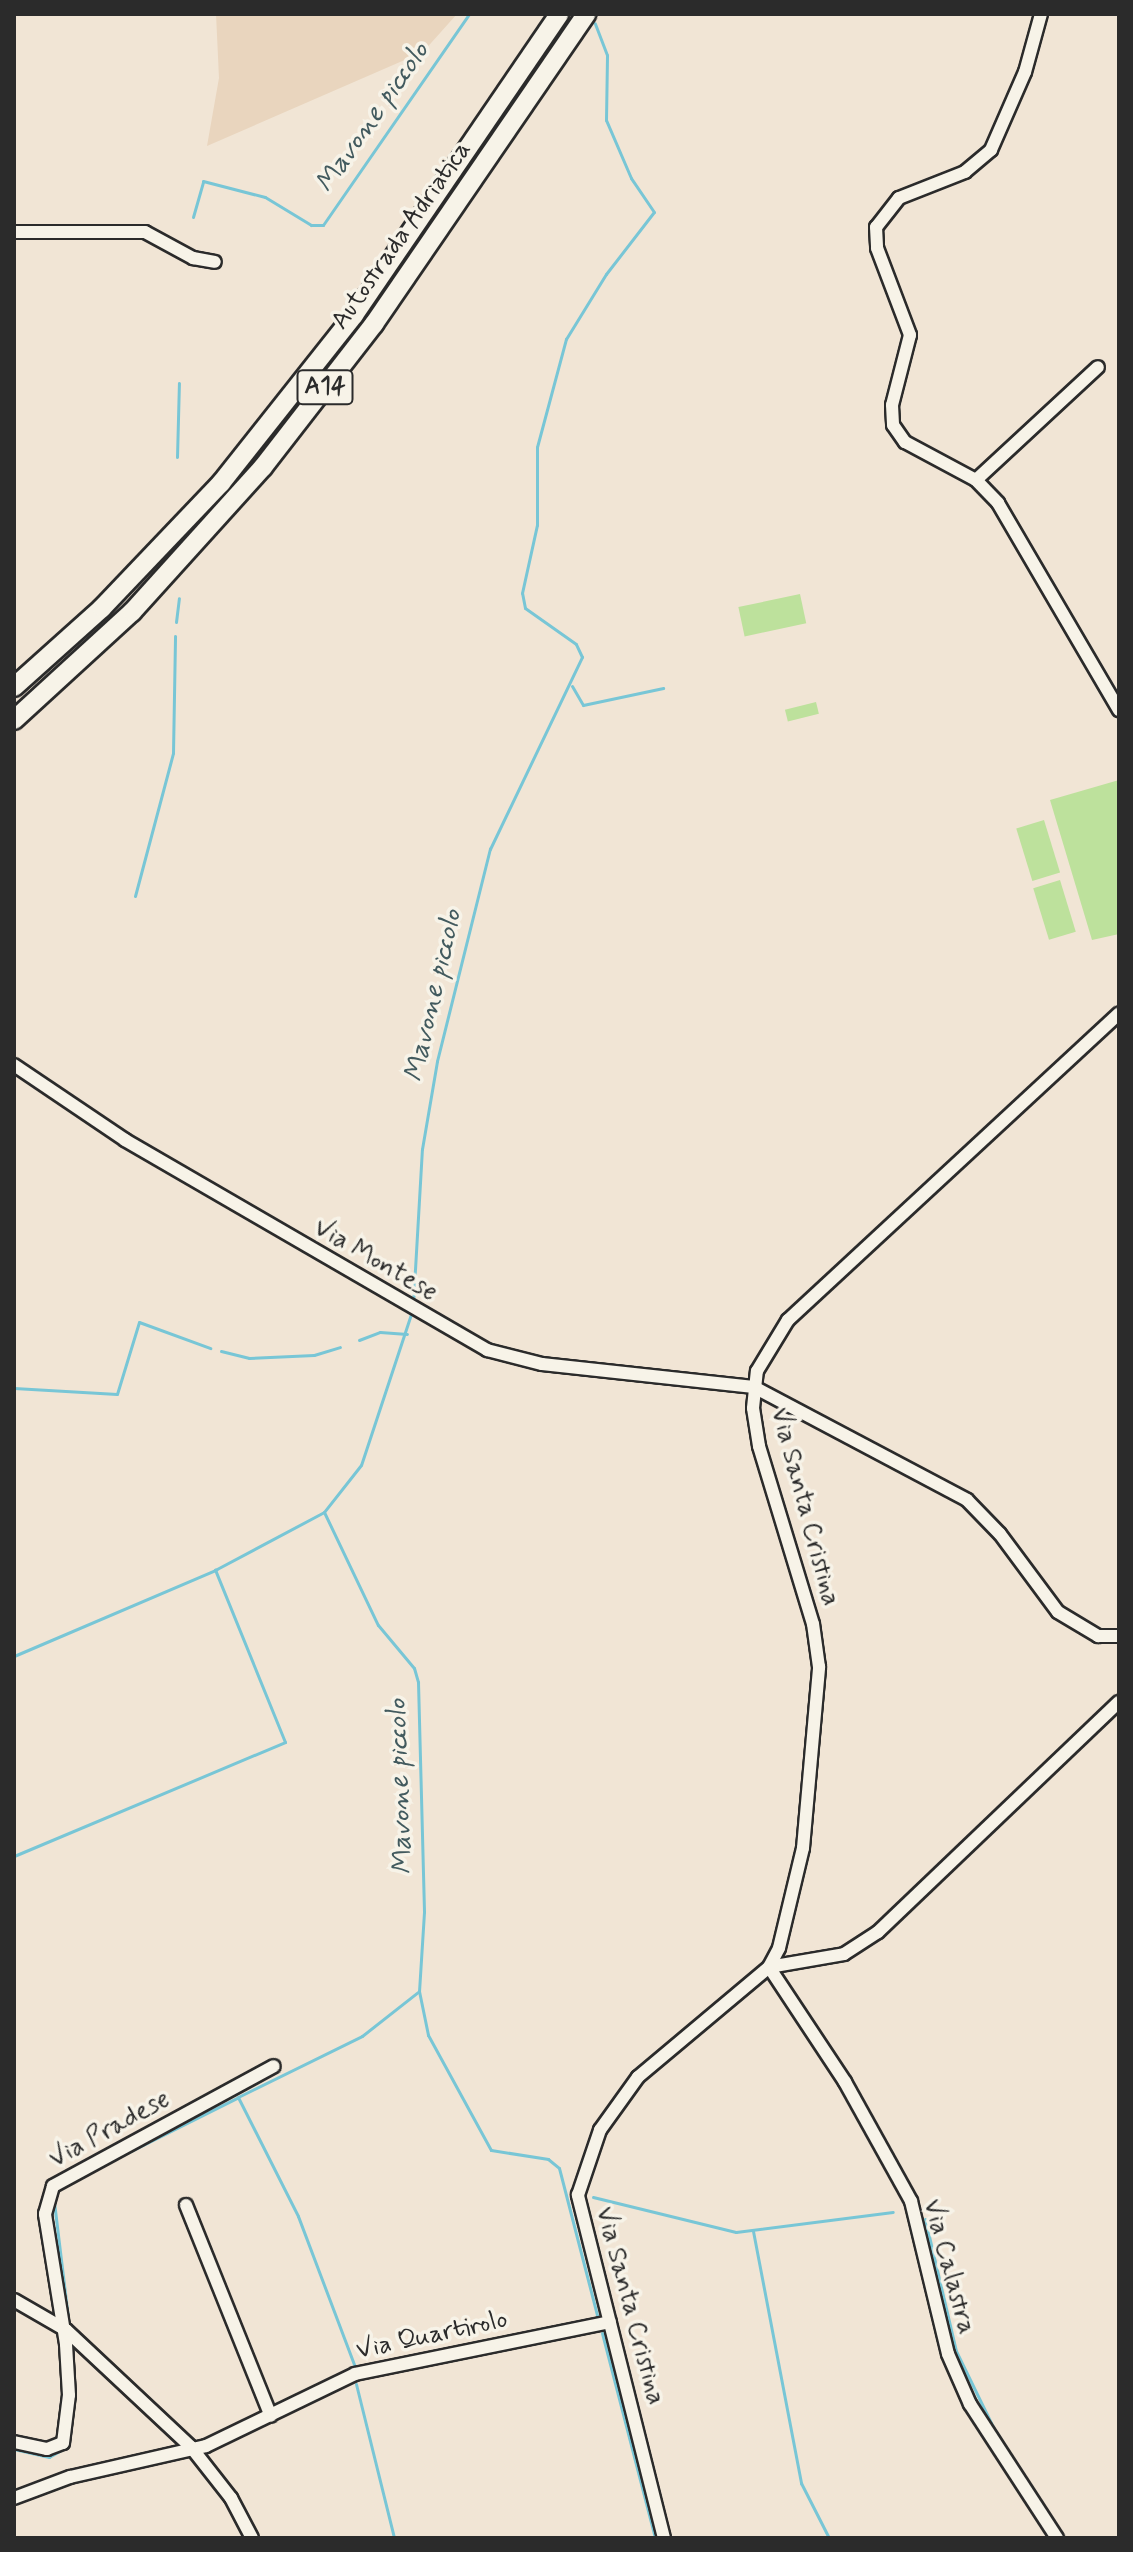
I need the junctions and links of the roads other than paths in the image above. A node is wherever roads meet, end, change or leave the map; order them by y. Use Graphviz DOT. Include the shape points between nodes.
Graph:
graph roads {
  1 [pos="559,14"];
  2 [pos="586,14"];
  3 [pos="1041,14"];
  4 [pos="14,232"];
  5 [pos="215,262"];
  6 [pos="1098,367"];
  7 [pos="976,480"];
  8 [pos="14,687"];
  9 [pos="1119,710"];
  10 [pos="14,720"];
  11 [pos="1119,1014"];
  12 [pos="14,1065"];
  13 [pos="754,1387"];
  14 [pos="1119,1636"];
  15 [pos="1119,1702"];
  16 [pos="769,1967"];
  17 [pos="274,2066"];
  18 [pos="186,2205"];
  19 [pos="14,2300"];
  20 [pos="610,2322"];
  21 [pos="64,2328"];
  22 [pos="271,2416"];
  23 [pos="14,2442"];
  24 [pos="191,2447"];
  25 [pos="14,2498"];
  26 [pos="252,2538"];
  27 [pos="664,2538"];
  28 [pos="1057,2538"];
  1 -- 8 [label="highway, Autostrada Adriatica / A14" via="354,315 221,483 102,608"];
  2 -- 10 [label="highway, Autostrada Adriatica / A14" via="374,324 263,467 132,612"];
  3 -- 7 [label="street" via="1025,72 991,150 965,172 899,198 876,227 877,248 910,335 892,405 893,425 905,442"];
  4 -- 5 [label="street" via="145,232 193,258"];
  6 -- 7 [label="street"];
  7 -- 9 [label="street" via="1012,523"];
  11 -- 13 [label="street, Via Santa Cristina" via="788,1320 767,1349"];
  12 -- 13 [label="street, Via Montese" via="125,1140 403,1303 513,1359"];
  13 -- 14 [label="street" via="967,1500 1000,1534 1058,1612 1098,1636"];
  13 -- 16 [label="street, Via Santa Cristina" via="759,1446 813,1624 819,1667 803,1848 779,1948"];
  15 -- 16 [label="street" via="878,1932 844,1954"];
  16 -- 20 [label="street, Via Santa Cristina" via="638,2077 600,2130 578,2195"];
  16 -- 28 [label="street, Via Calastra" via="845,2082 911,2201 948,2354 965,2392"];
  17 -- 21 [label="street, Via Pradese" via="53,2186 45,2214"];
  18 -- 22 [label="street"];
  19 -- 21 [label="street"];
  20 -- 22 [label="street, Via Quartirolo" via="355,2374"];
  20 -- 27 [label="street, Via Santa Cristina"];
  21 -- 23 [label="street, Via Pradese" via="69,2395 63,2443 47,2449"];
  21 -- 24 [label="street"];
  22 -- 24 [label="street, Via Quartirolo" via="206,2446"];
  24 -- 25 [label="street, Via Quartirolo" via="70,2477"];
  24 -- 26 [label="street" via="231,2498"];
}
